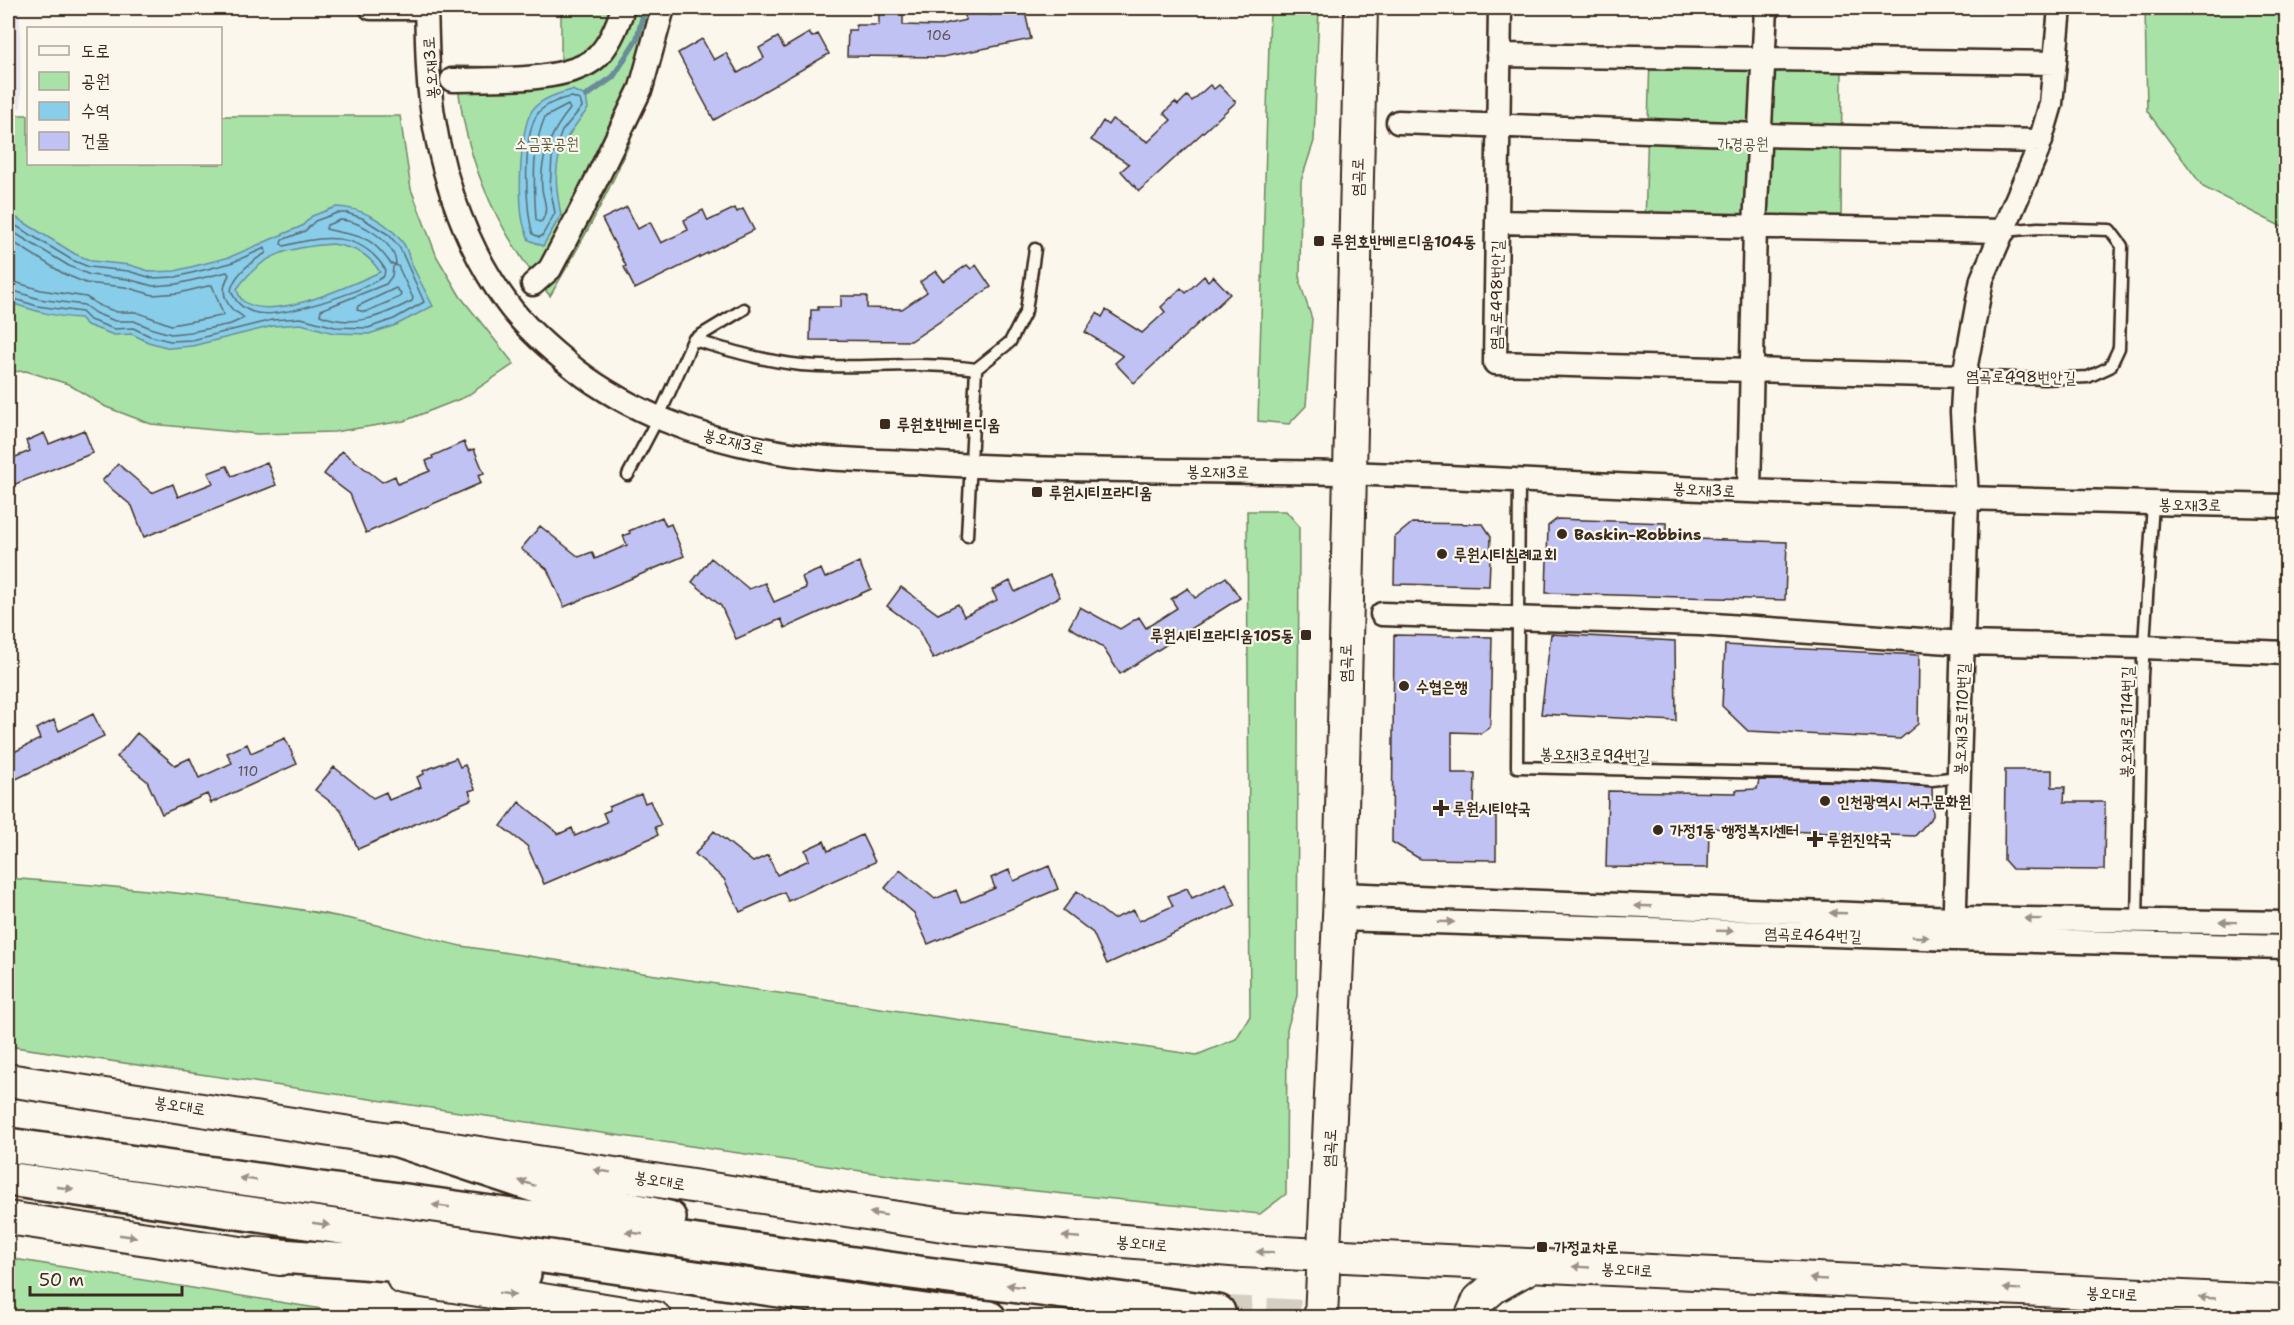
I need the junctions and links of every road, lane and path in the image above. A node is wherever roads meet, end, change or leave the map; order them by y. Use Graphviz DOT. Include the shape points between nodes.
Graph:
graph roads {
  1 [pos="372,8"];
  2 [pos="426,8"];
  3 [pos="623,8"];
  4 [pos="663,8"];
  5 [pos="1361,8"];
  6 [pos="1500,8"];
  7 [pos="1766,8"];
  8 [pos="2060,8"];
  9 [pos="1499,55"];
  10 [pos="1764,59"];
  11 [pos="2055,63"];
  12 [pos="452,80"];
  13 [pos="1398,122"];
  14 [pos="1498,126"];
  15 [pos="1760,135"];
  16 [pos="2041,141"];
  17 [pos="1497,222"];
  18 [pos="1755,226"];
  19 [pos="2004,231"];
  20 [pos="1035,249"];
  21 [pos="533,284"];
  22 [pos="744,309"];
  23 [pos="693,340"];
  24 [pos="976,369"];
  25 [pos="1752,370"];
  26 [pos="1964,375"];
  27 [pos="659,416"];
  28 [pos="970,466"];
  29 [pos="1350,474"];
  30 [pos="628,475"];
  31 [pos="1519,480"];
  32 [pos="1749,491"];
  33 [pos="1967,499"];
  34 [pos="2153,503"];
  35 [pos="2286,506"];
  36 [pos="967,536"];
  37 [pos="1383,614"];
  38 [pos="1518,618"];
  39 [pos="1963,643"];
  40 [pos="2144,647"];
  41 [pos="2286,654"];
  42 [pos="1959,777"];
  43 [pos="1386,896"];
  44 [pos="1340,906"];
  45 [pos="1388,920"];
  46 [pos="2286,923"];
  47 [pos="1954,928"];
  48 [pos="2138,932"];
  49 [pos="2286,946"];
  50 [pos="8,1080"];
  51 [pos="395,1139"];
  52 [pos="8,1145"];
  53 [pos="8,1179"];
  54 [pos="8,1218"];
  55 [pos="254,1254"];
  56 [pos="1324,1254"];
  57 [pos="1533,1265"];
  58 [pos="911,1272"];
  59 [pos="2286,1302"];
  60 [pos="1218,1312"];
  61 [pos="946,1314"];
  62 [pos="655,1317"];
  63 [pos="989,1317"];
  64 [pos="1321,1317"];
  65 [pos="1471,1317"];
  1 -- 2 [label="street"];
  2 -- 27 [label="street, 봉오재3로" via="429,81 441,156 461,219 487,272 522,321 577,371"];
  3 -- 12 [label="street" via="617,28 597,57 570,72 520,79"];
  4 -- 21 [label="street" via="640,88 550,269"];
  5 -- 29 [label="main road, 염곡로"];
  6 -- 9 [label="street, 염곡로498번안길"];
  7 -- 10 [label="street"];
  8 -- 11 [label="street, 봉오재3로110번길"];
  9 -- 10 [label="street"];
  9 -- 14 [label="street, 염곡로498번안길"];
  10 -- 11 [label="street"];
  10 -- 15 [label="street"];
  11 -- 16 [label="street, 봉오재3로110번길" via="2051,104"];
  13 -- 14 [label="street"];
  14 -- 15 [label="street"];
  14 -- 17 [label="street, 염곡로498번안길"];
  15 -- 16 [label="street"];
  15 -- 18 [label="street"];
  16 -- 19 [label="street, 봉오재3로110번길"];
  17 -- 18 [label="street, 염곡로498번안길"];
  17 -- 25 [label="street, 염곡로498번안길" via="1495,363"];
  18 -- 19 [label="street, 염곡로498번안길"];
  18 -- 25 [label="street"];
  19 -- 26 [label="street, 봉오재3로110번길" via="1982,279"];
  19 -- 26 [label="lane, 염곡로498번안길" via="2110,230 2122,246 2118,348 2110,367 2088,377"];
  20 -- 24 [label="lane" via="1026,311 1010,342"];
  22 -- 23 [label="lane"];
  23 -- 24 [label="lane" via="758,359 803,365 950,365"];
  23 -- 27 [label="lane"];
  24 -- 28 [label="lane"];
  25 -- 26 [label="street, 염곡로498번안길"];
  25 -- 32 [label="street"];
  26 -- 33 [label="street, 봉오재3로110번길"];
  27 -- 28 [label="street, 봉오재3로" via="728,442 768,450"];
  27 -- 30 [label="lane"];
  28 -- 29 [label="street, 봉오재3로"];
  28 -- 36 [label="lane"];
  29 -- 31 [label="street, 봉오재3로"];
  29 -- 44 [label="main road, 염곡로"];
  31 -- 32 [label="street, 봉오재3로"];
  31 -- 38 [label="lane, 봉오재3로94번길"];
  32 -- 33 [label="street, 봉오재3로"];
  33 -- 34 [label="street, 봉오재3로"];
  33 -- 39 [label="street, 봉오재3로110번길"];
  34 -- 35 [label="street, 봉오재3로"];
  34 -- 40 [label="lane, 봉오재3로114번길"];
  37 -- 38 [label="street"];
  38 -- 39 [label="street" via="1700,624"];
  38 -- 42 [label="lane, 봉오재3로94번길" via="1517,767 1932,780"];
  39 -- 40 [label="street"];
  39 -- 42 [label="street, 봉오재3로110번길"];
  40 -- 41 [label="street"];
  40 -- 48 [label="lane, 봉오재3로114번길"];
  42 -- 47 [label="street, 봉오재3로110번길"];
  43 -- 44 [label="street, 염곡로464번길"];
  43 -- 45 [label="street" via="1376,907"];
  47 -- 43 [label="street, 염곡로464번길, one-way"];
  44 -- 45 [label="street, 염곡로464번길"];
  44 -- 56 [label="main road, 염곡로"];
  45 -- 47 [label="street, 염곡로464번길, one-way"];
  46 -- 48 [label="street, 염곡로464번길, one-way"];
  47 -- 48 [label="street, 염곡로464번길"];
  48 -- 49 [label="street, 염곡로464번길"];
  50 -- 51 [label="main road, 봉오대로"];
  56 -- 51 [label="main road, 봉오대로, one-way" via="956,1227"];
  58 -- 51 [label="highway, one-way" via="558,1193"];
  58 -- 52 [label="highway, one-way"];
  53 -- 61 [label="highway, one-way"];
  54 -- 55 [label="main road, one-way"];
  55 -- 61 [label="highway" via="629,1281"];
  55 -- 62 [label="main road, one-way"];
  56 -- 57 [label="main road, 봉오대로"];
  56 -- 64 [label="main road, 염곡로"];
  59 -- 57 [label="main road, 봉오대로, one-way"];
  57 -- 65 [label="main road" via="1494,1287 1479,1300"];
  60 -- 58 [label="highway, one-way"];
  61 -- 63 [label="highway"];
}
